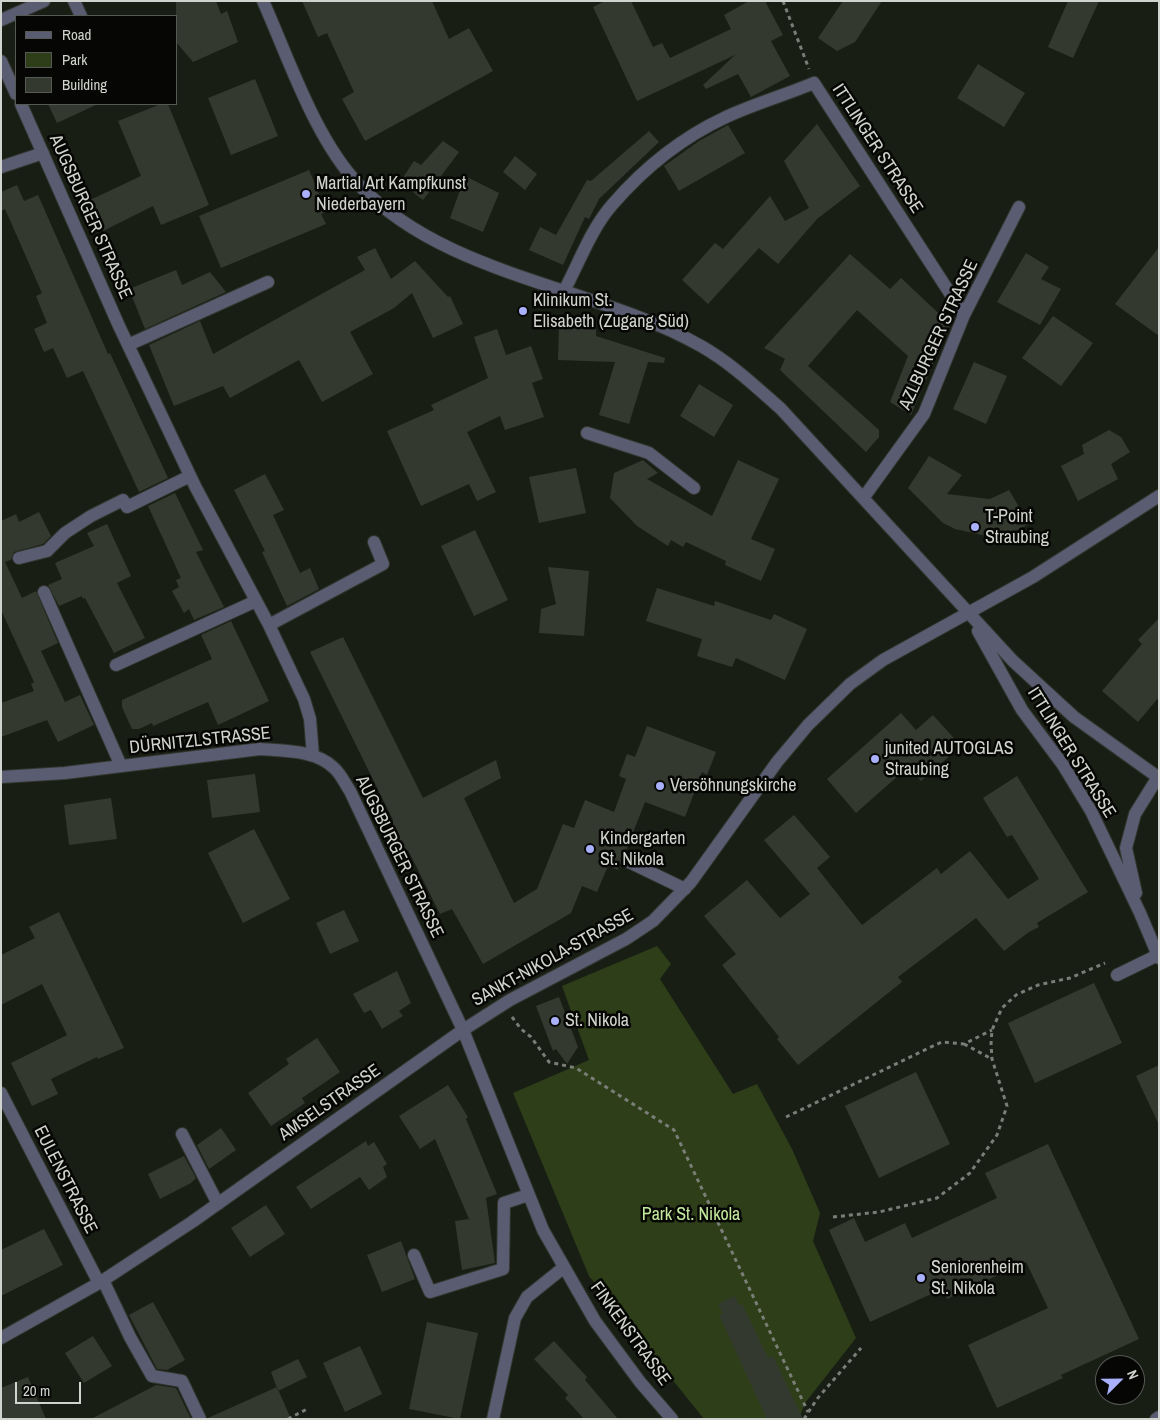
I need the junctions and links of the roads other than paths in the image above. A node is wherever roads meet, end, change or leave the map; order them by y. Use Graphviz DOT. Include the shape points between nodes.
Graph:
graph roads {
  1 [pos="44,1"];
  2 [pos="74,1"];
  3 [pos="263,1"];
  4 [pos="81,15"];
  5 [pos="1,20"];
  6 [pos="1,61"];
  7 [pos="15,92"];
  8 [pos="21,105"];
  9 [pos="43,153"];
  10 [pos="1,167"];
  11 [pos="1020,207"];
  12 [pos="268,282"];
  13 [pos="564,291"];
  14 [pos="964,315"];
  15 [pos="128,345"];
  16 [pos="587,433"];
  17 [pos="190,476"];
  18 [pos="694,488"];
  19 [pos="1159,496"];
  20 [pos="864,497"];
  21 [pos="374,542"];
  22 [pos="19,558"];
  23 [pos="44,592"];
  24 [pos="256,601"];
  25 [pos="968,614"];
  26 [pos="269,625"];
  27 [pos="116,665"];
  28 [pos="313,756"];
  29 [pos="121,766"];
  30 [pos="1,777"];
  31 [pos="1158,778"];
  32 [pos="627,861"];
  33 [pos="685,889"];
  34 [pos="1140,913"];
  35 [pos="1158,957"];
  36 [pos="1117,975"];
  37 [pos="463,1030"];
  38 [pos="1,1093"];
  39 [pos="182,1134"];
  40 [pos="528,1195"];
  41 [pos="218,1204"];
  42 [pos="414,1255"];
  43 [pos="563,1268"];
  44 [pos="101,1281"];
  45 [pos="1,1338"];
  46 [pos="200,1419"];
  47 [pos="493,1419"];
  48 [pos="672,1419"];
  1 -- 5 [label="street"];
  2 -- 4 [label="street"];
  3 -- 13 [label="street, ITTLINGER STRASSE" via="325,137 359,185 394,216 444,245"];
  6 -- 7 [label="street"];
  8 -- 9 [label="street, AUGSBURGER STRASSE"];
  9 -- 10 [label="street"];
  9 -- 15 [label="street, AUGSBURGER STRASSE"];
  11 -- 14 [label="street, AZLBURGER STRASSE"];
  12 -- 15 [label="street"];
  13 -- 14 [label="street, ITTLINGER STRASSE" via="612,205 658,160 692,135 726,118 814,83"];
  13 -- 20 [label="street, ITTLINGER STRASSE" via="660,327 701,346 740,372 781,409"];
  14 -- 20 [label="street, AZLBURGER STRASSE" via="924,414"];
  15 -- 17 [label="street, AUGSBURGER STRASSE"];
  16 -- 18 [label="street" via="649,453"];
  17 -- 22 [label="street" via="127,507 123,500 65,533 47,551"];
  17 -- 24 [label="street, AUGSBURGER STRASSE"];
  19 -- 25 [label="street, SANKT-NIKOLA-STRASSE" via="1033,577"];
  20 -- 25 [label="street, ITTLINGER STRASSE"];
  21 -- 26 [label="street" via="383,564"];
  23 -- 29 [label="street, DÜRNITZLSTRASSE"];
  24 -- 26 [label="street, AUGSBURGER STRASSE"];
  24 -- 27 [label="street"];
  25 -- 31 [label="street, ITTLINGER STRASSE" via="1013,662 1074,717"];
  25 -- 33 [label="street, SANKT-NIKOLA-STRASSE" via="883,660 850,684 808,725 777,762"];
  25 -- 34 [label="street, ITTLINGER STRASSE" via="1022,710 1063,765 1091,811"];
  26 -- 28 [label="street, AUGSBURGER STRASSE" via="304,699 310,719"];
  28 -- 29 [label="street, DÜRNITZLSTRASSE" via="260,749"];
  28 -- 37 [label="street, AUGSBURGER STRASSE" via="335,768 350,791"];
  29 -- 30 [label="street, DÜRNITZLSTRASSE"];
  31 -- 34 [label="street, ITTLINGER STRASSE" via="1135,814 1126,848"];
  32 -- 33 [label="street"];
  33 -- 37 [label="street, SANKT-NIKOLA-STRASSE" via="653,921 626,939 503,1004"];
  34 -- 35 [label="street, ITTLINGER STRASSE"];
  35 -- 36 [label="street"];
  37 -- 40 [label="street, SANKT-NIKOLA-STRASSE"];
  37 -- 41 [label="street, AMSELSTRASSE"];
  38 -- 44 [label="street, EULENSTRASSE"];
  39 -- 41 [label="street"];
  40 -- 42 [label="street" via="504,1203 503,1269 430,1292"];
  40 -- 43 [label="street, SANKT-NIKOLA-STRASSE" via="542,1230"];
  41 -- 44 [label="street, AMSELSTRASSE"];
  43 -- 47 [label="street" via="527,1297 515,1318"];
  43 -- 48 [label="street, FINKENSTRASSE" via="594,1321"];
  44 -- 45 [label="street, AMSELSTRASSE"];
  44 -- 46 [label="street" via="152,1376 182,1381"];
}
